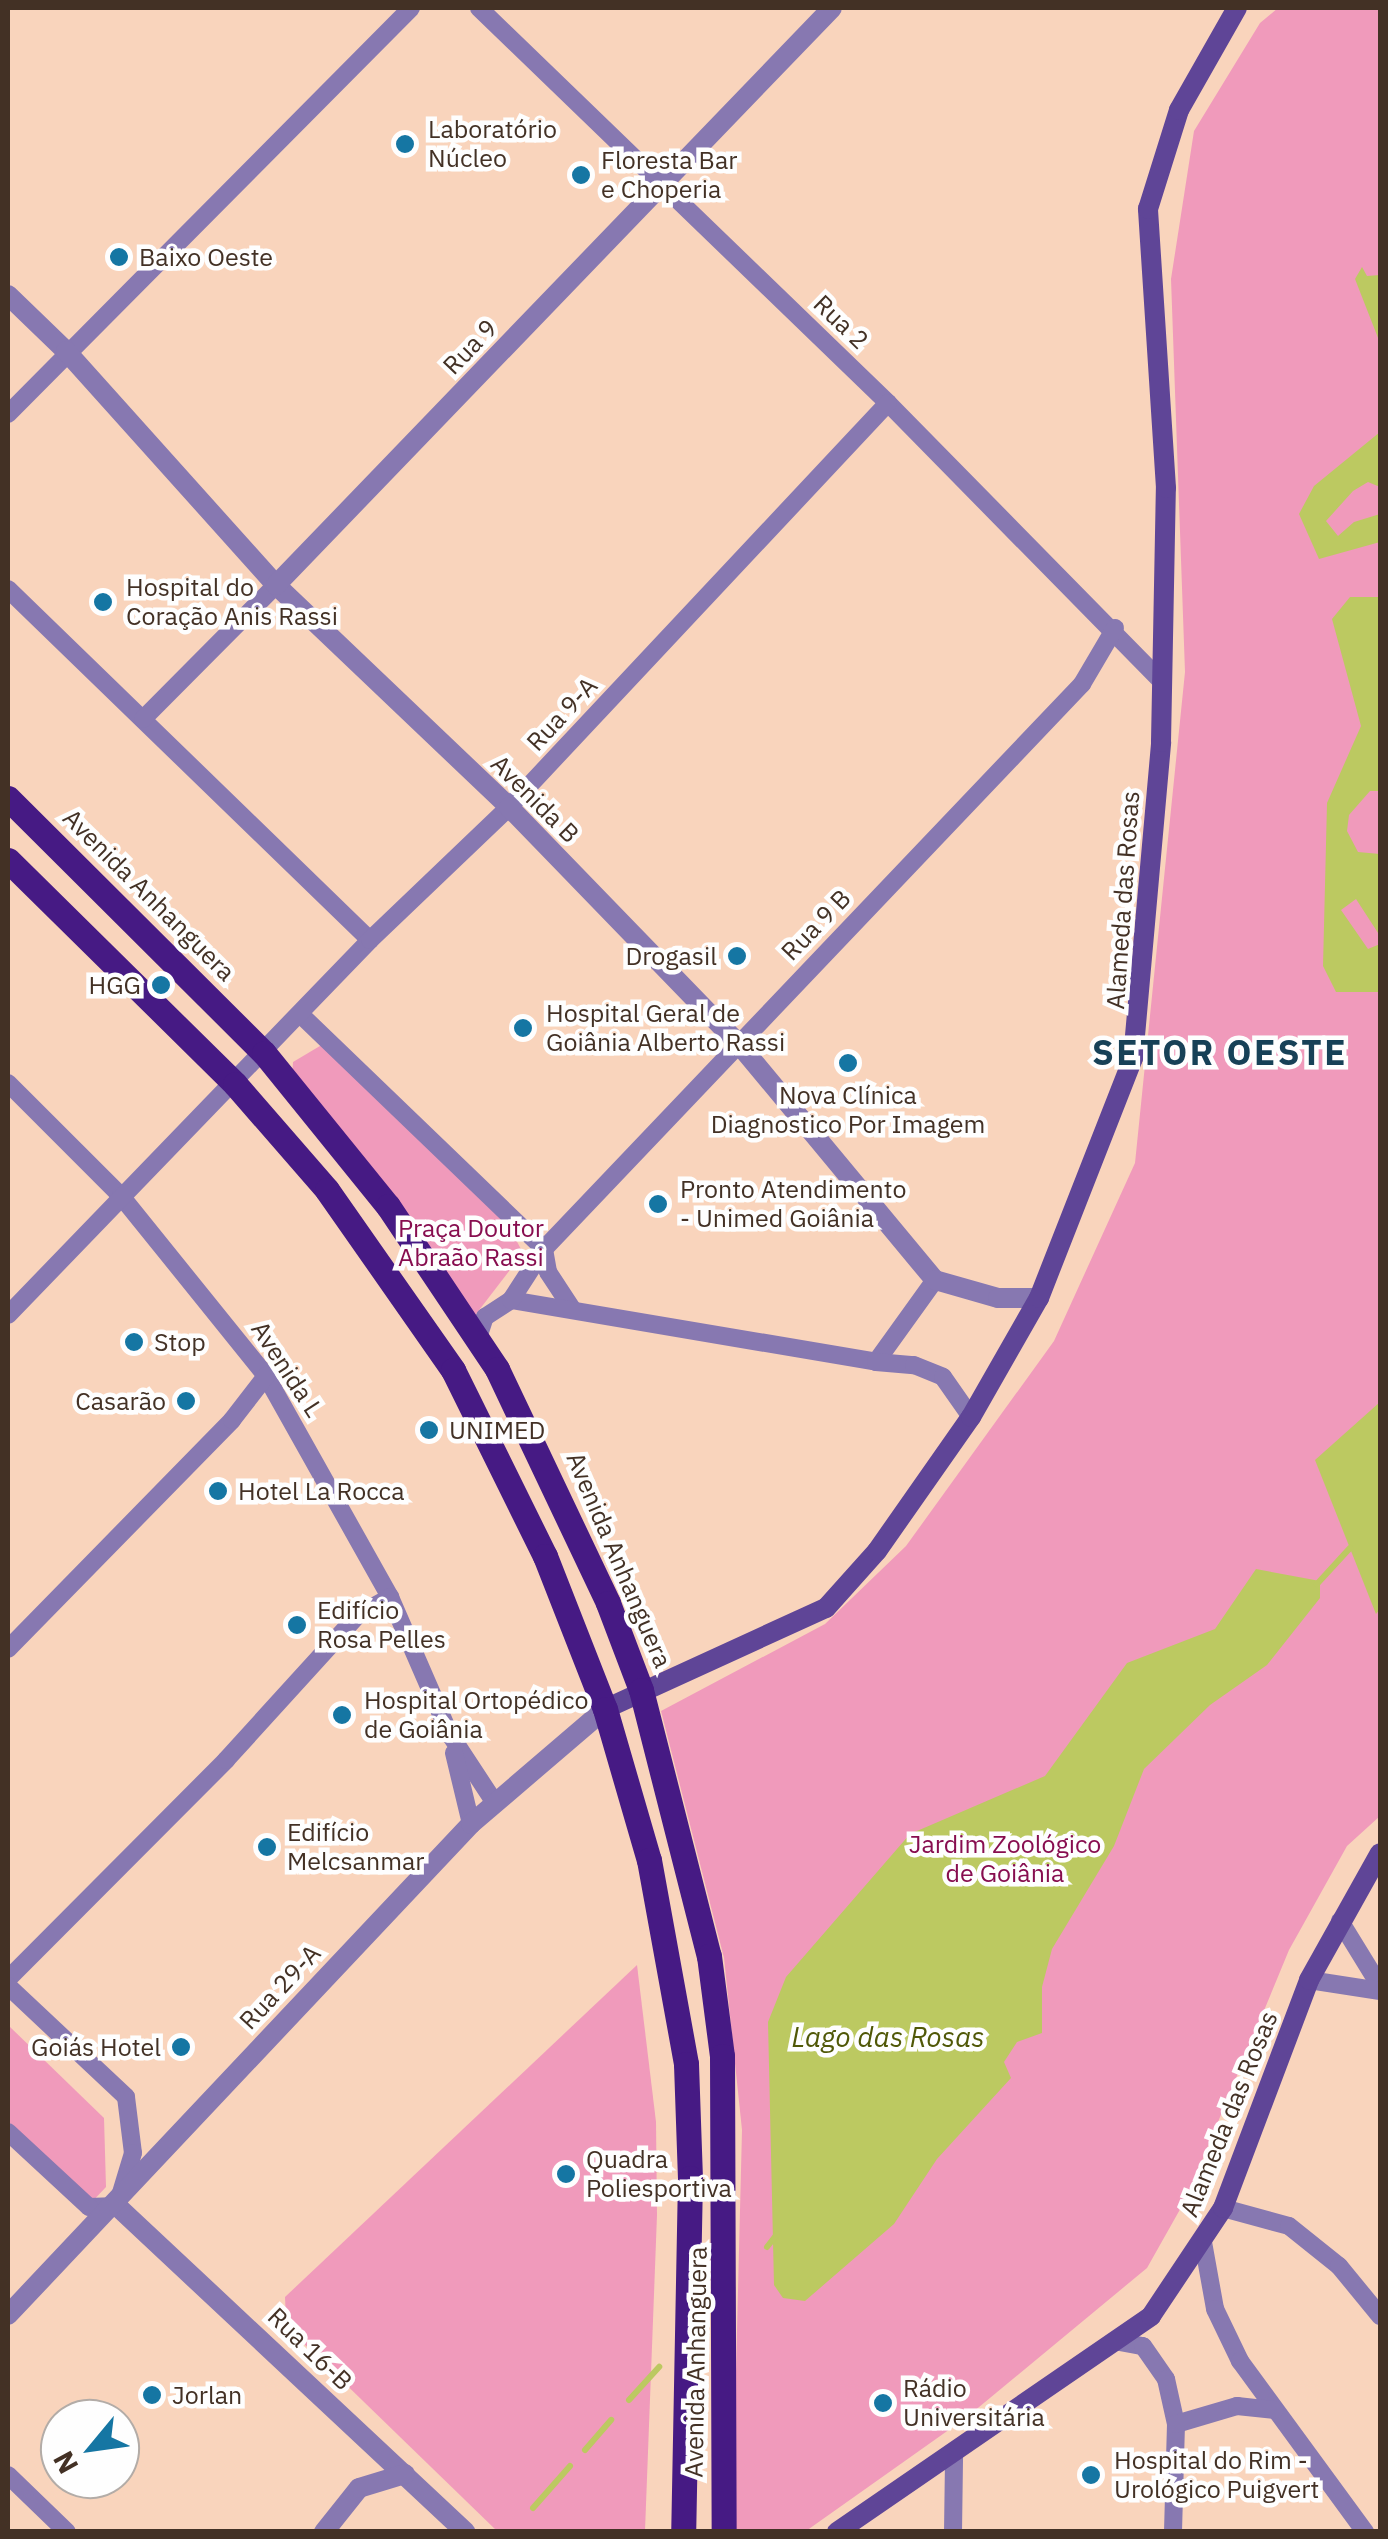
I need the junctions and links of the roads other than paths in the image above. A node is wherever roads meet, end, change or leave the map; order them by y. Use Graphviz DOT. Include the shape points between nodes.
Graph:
graph roads {
  1 [pos="411,8"];
  2 [pos="479,8"];
  3 [pos="832,8"];
  4 [pos="1237,8"];
  5 [pos="662,182"];
  6 [pos="8,296"];
  7 [pos="66,351"];
  8 [pos="888,403"];
  9 [pos="8,414"];
  10 [pos="276,585"];
  11 [pos="8,589"];
  12 [pos="1115,628"];
  13 [pos="1160,680"];
  14 [pos="143,719"];
  15 [pos="8,798"];
  16 [pos="509,807"];
  17 [pos="8,860"];
  18 [pos="370,940"];
  19 [pos="300,1014"];
  20 [pos="738,1043"];
  21 [pos="264,1053"];
  22 [pos="8,1084"];
  23 [pos="235,1084"];
  24 [pos="122,1196"];
  25 [pos="544,1249"];
  26 [pos="935,1280"];
  27 [pos="1039,1298"];
  28 [pos="511,1300"];
  29 [pos="573,1310"];
  30 [pos="8,1315"];
  31 [pos="476,1325"];
  32 [pos="876,1362"];
  33 [pos="266,1376"];
  34 [pos="970,1417"];
  35 [pos="390,1597"];
  36 [pos="8,1649"];
  37 [pos="641,1688"];
  38 [pos="605,1709"];
  39 [pos="449,1733"];
  40 [pos="495,1803"];
  41 [pos="471,1824"];
  42 [pos="1380,1853"];
  43 [pos="1340,1921"];
  44 [pos="1310,1980"];
  45 [pos="8,1982"];
  46 [pos="1380,1989"];
  47 [pos="8,2132"];
  48 [pos="116,2206"];
  49 [pos="1223,2208"];
  50 [pos="1203,2242"];
  51 [pos="8,2315"];
  52 [pos="1380,2316"];
  53 [pos="1114,2341"];
  54 [pos="1274,2410"];
  55 [pos="1176,2424"];
  56 [pos="954,2457"];
  57 [pos="405,2474"];
  58 [pos="8,2475"];
  59 [pos="67,2532"];
  60 [pos="324,2532"];
  61 [pos="465,2532"];
  62 [pos="684,2532"];
  63 [pos="724,2532"];
  64 [pos="837,2532"];
  65 [pos="954,2532"];
  66 [pos="1174,2532"];
  67 [pos="1365,2532"];
  1 -- 7 [label="street"];
  2 -- 5 [label="street, Rua 2"];
  3 -- 5 [label="street, Rua 9"];
  4 -- 13 [label="main road, Alameda das Rosas" via="1179,110 1148,209 1166,488"];
  5 -- 8 [label="street, Rua 2"];
  5 -- 10 [label="street, Rua 9"];
  6 -- 7 [label="street, Avenida B"];
  7 -- 9 [label="street"];
  7 -- 10 [label="street, Avenida B"];
  8 -- 12 [label="street, Rua 2"];
  8 -- 16 [label="street, Rua 9-A"];
  10 -- 14 [label="street, Rua 9"];
  10 -- 16 [label="street, Avenida B"];
  11 -- 14 [label="street"];
  12 -- 13 [label="street, Rua 2"];
  12 -- 20 [label="street, Rua 9 B" via="1082,684"];
  13 -- 27 [label="main road, Alameda das Rosas" via="1161,742 1133,1058"];
  14 -- 18 [label="street"];
  15 -- 21 [label="main road, Avenida Anhanguera"];
  16 -- 18 [label="street, Rua 9-A"];
  16 -- 20 [label="street, Avenida B"];
  17 -- 23 [label="main road, Avenida Anhanguera"];
  18 -- 19 [label="street, Rua 9-A"];
  19 -- 21 [label="street, Rua 9-A"];
  19 -- 25 [label="street"];
  20 -- 25 [label="street, Rua 9 B"];
  20 -- 26 [label="street, Avenida B"];
  21 -- 23 [label="street, Rua 9-A"];
  21 -- 31 [label="main road, Avenida Anhanguera"];
  22 -- 24 [label="street, Avenida L"];
  23 -- 24 [label="street"];
  23 -- 38 [label="main road, Avenida Anhanguera" via="327,1190 454,1370 545,1556"];
  24 -- 30 [label="street"];
  24 -- 33 [label="street, Avenida L"];
  25 -- 28 [label="street, Rua 9 B"];
  25 -- 29 [label="street" via="548,1272"];
  26 -- 27 [label="street" via="998,1298"];
  26 -- 32 [label="street"];
  27 -- 34 [label="main road, Alameda das Rosas"];
  28 -- 29 [label="street"];
  28 -- 31 [label="street"];
  29 -- 32 [label="street"];
  31 -- 37 [label="main road, Avenida Anhanguera" via="560,1494"];
  32 -- 34 [label="street" via="914,1365 943,1377"];
  33 -- 35 [label="street, Avenida L"];
  33 -- 36 [label="street" via="232,1420"];
  34 -- 37 [label="main road, Alameda das Rosas" via="877,1551 826,1608 719,1662"];
  35 -- 39 [label="street, Avenida L"];
  35 -- 45 [label="street" via="358,1615"];
  37 -- 38 [label="main road, Alameda das Rosas"];
  37 -- 63 [label="main road, Avenida Anhanguera" via="709,1956 722,2056"];
  38 -- 40 [label="street, Rua 29-A"];
  38 -- 62 [label="main road, Avenida Anhanguera" via="652,1875 686,2064"];
  39 -- 40 [label="street, Avenida L"];
  39 -- 41 [label="street, Avenida L"];
  40 -- 41 [label="street, Rua 29-A"];
  41 -- 48 [label="street, Rua 29-A" via="302,1998"];
  42 -- 43 [label="main road, Alameda das Rosas"];
  43 -- 44 [label="main road, Alameda das Rosas"];
  43 -- 46 [label="street"];
  44 -- 46 [label="street"];
  44 -- 49 [label="main road, Alameda das Rosas"];
  45 -- 48 [label="street" via="126,2097 133,2153"];
  47 -- 48 [label="street" via="89,2207"];
  48 -- 51 [label="street, Rua 29-A"];
  48 -- 57 [label="street, Rua 16-B"];
  49 -- 50 [label="main road, Alameda das Rosas"];
  49 -- 52 [label="street" via="1289,2226 1339,2266"];
  50 -- 53 [label="main road, Alameda das Rosas" via="1151,2316"];
  50 -- 54 [label="street" via="1214,2310"];
  53 -- 55 [label="street" via="1144,2346 1157,2360"];
  53 -- 56 [label="main road, Alameda das Rosas"];
  54 -- 55 [label="street" via="1237,2406"];
  54 -- 67 [label="street"];
  55 -- 66 [label="street"];
  56 -- 64 [label="main road, Alameda das Rosas"];
  56 -- 65 [label="street"];
  57 -- 60 [label="street" via="359,2488"];
  57 -- 61 [label="street, Rua 16-B"];
  58 -- 59 [label="street"];
}
